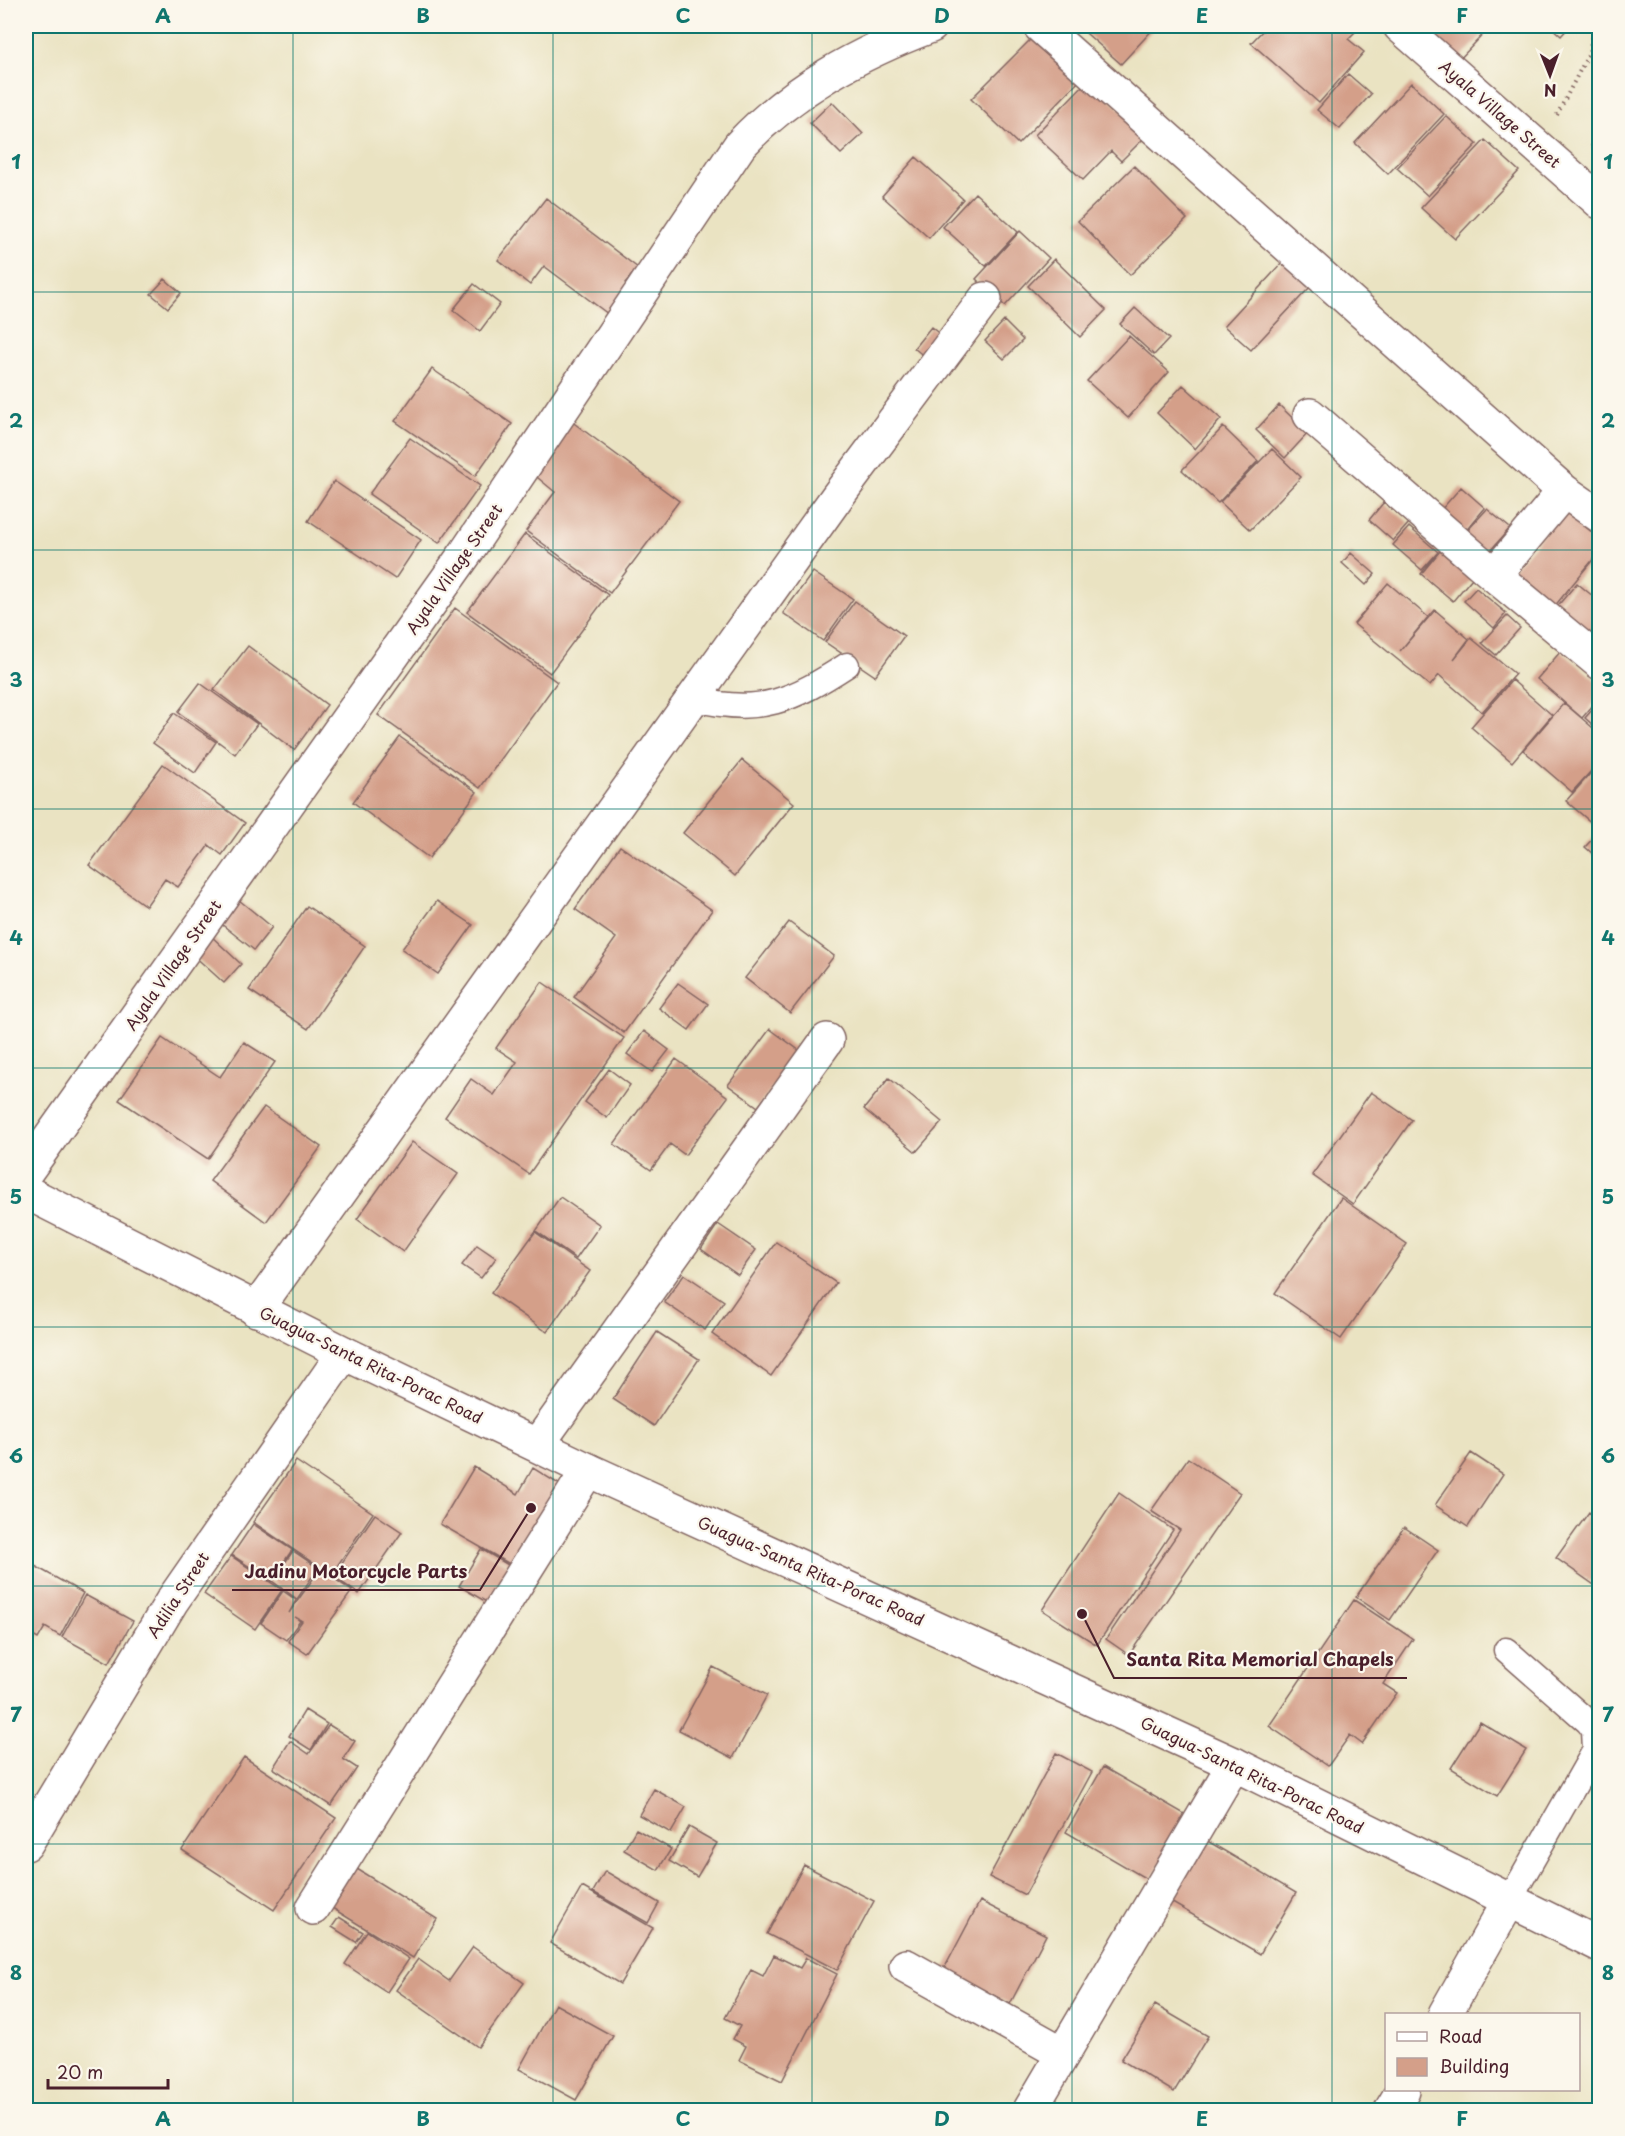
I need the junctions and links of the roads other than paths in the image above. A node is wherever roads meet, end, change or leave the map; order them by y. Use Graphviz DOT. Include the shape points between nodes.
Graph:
graph roads {
  1 [pos="931,26"];
  2 [pos="1040,26"];
  3 [pos="1400,26"];
  4 [pos="883,33"];
  5 [pos="1599,202"];
  6 [pos="985,299"];
  7 [pos="1310,415"];
  8 [pos="1564,491"];
  9 [pos="1599,516"];
  10 [pos="1494,575"];
  11 [pos="1599,663"];
  12 [pos="847,665"];
  13 [pos="695,699"];
  14 [pos="827,1040"];
  15 [pos="26,1172"];
  16 [pos="26,1192"];
  17 [pos="256,1310"];
  18 [pos="344,1353"];
  19 [pos="538,1444"];
  20 [pos="588,1470"];
  21 [pos="1506,1650"];
  22 [pos="1234,1764"];
  23 [pos="26,1844"];
  24 [pos="1509,1901"];
  25 [pos="313,1908"];
  26 [pos="1598,1941"];
  27 [pos="906,1966"];
  28 [pos="1446,2013"];
  29 [pos="1062,2053"];
  30 [pos="1402,2091"];
  31 [pos="1030,2110"];
  32 [pos="1391,2110"];
  1 -- 4 [label="street, Ayala Village Street"];
  2 -- 8 [label="street"];
  3 -- 5 [label="street, Ayala Village Street"];
  4 -- 15 [label="street, Ayala Village Street" via="859,55 767,116 740,145 465,554"];
  6 -- 13 [label="street" via="837,497"];
  7 -- 10 [label="street"];
  8 -- 9 [label="street"];
  8 -- 10 [label="street"];
  10 -- 11 [label="street"];
  12 -- 13 [label="lane" via="783,700 758,706 726,707"];
  13 -- 17 [label="street"];
  14 -- 19 [label="street"];
  16 -- 17 [label="street, Guagua-Santa Rita-Porac Road"];
  17 -- 18 [label="street, Guagua-Santa Rita-Porac Road"];
  18 -- 19 [label="street, Guagua-Santa Rita-Porac Road"];
  18 -- 23 [label="street, Adilia Street" via="172,1601"];
  19 -- 20 [label="street, Guagua-Santa Rita-Porac Road"];
  20 -- 22 [label="street, Guagua-Santa Rita-Porac Road"];
  20 -- 25 [label="street"];
  21 -- 24 [label="lane" via="1588,1722 1596,1740 1595,1750"];
  22 -- 24 [label="street, Guagua-Santa Rita-Porac Road"];
  22 -- 29 [label="street"];
  24 -- 26 [label="street, Guagua-Santa Rita-Porac Road"];
  24 -- 28 [label="street"];
  27 -- 29 [label="street"];
  29 -- 31 [label="street"];
  30 -- 32 [label="street"];
}
